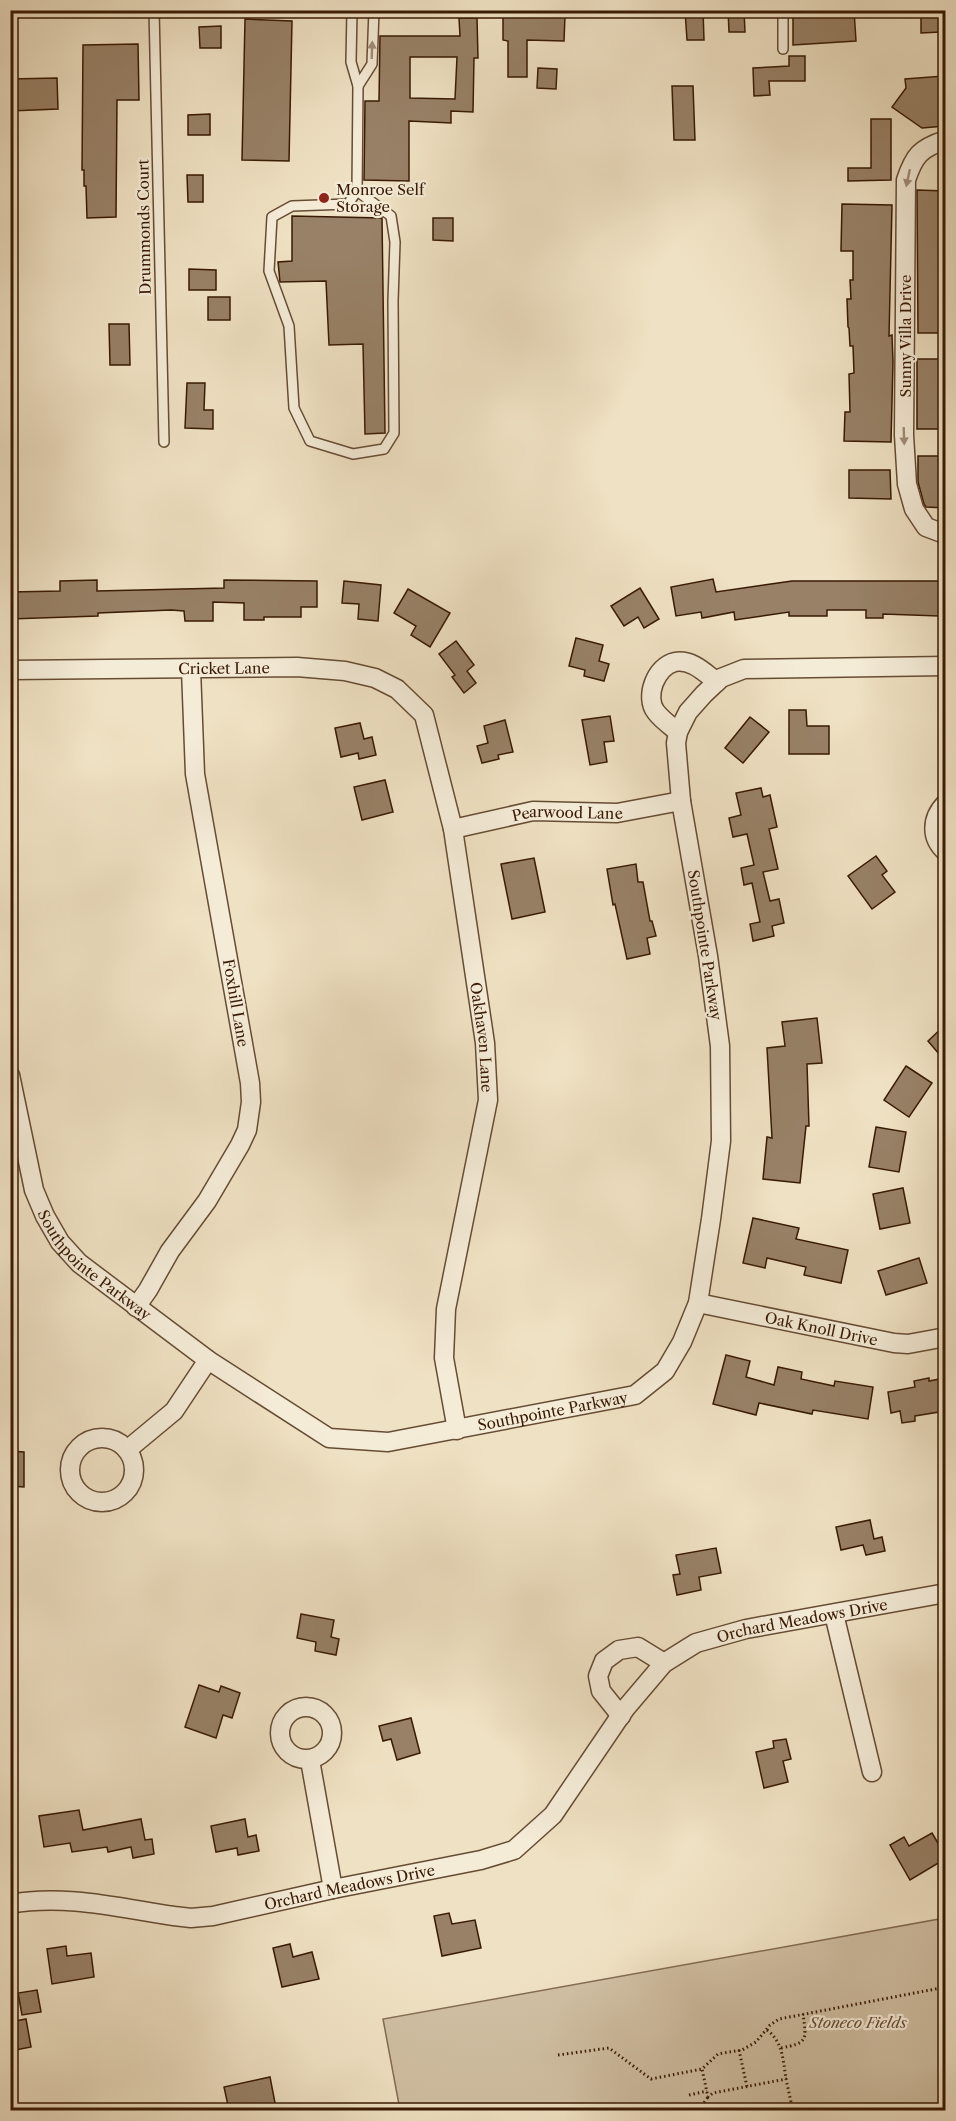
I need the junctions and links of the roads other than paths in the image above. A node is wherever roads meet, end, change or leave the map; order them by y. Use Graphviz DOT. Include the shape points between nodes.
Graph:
graph roads {
  1 [pos="154,10"];
  2 [pos="352,10"];
  3 [pos="374,10"];
  4 [pos="783,10"];
  5 [pos="783,49"];
  6 [pos="358,86"];
  7 [pos="945,140"];
  8 [pos="357,191"];
  9 [pos="164,442"];
  10 [pos="945,531"];
  11 [pos="945,666"];
  12 [pos="191,669"];
  13 [pos="10,670"];
  14 [pos="717,682"];
  15 [pos="424,715"];
  16 [pos="678,732"];
  17 [pos="681,801"];
  18 [pos="945,803"];
  19 [pos="453,829"];
  20 [pos="945,852"];
  21 [pos="10,1075"];
  22 [pos="698,1303"];
  23 [pos="136,1307"];
  24 [pos="945,1337"];
  25 [pos="208,1360"];
  26 [pos="457,1430"];
  27 [pos="127,1450"];
  28 [pos="945,1593"];
  29 [pos="834,1614"];
  30 [pos="664,1663"];
  31 [pos="621,1716"];
  32 [pos="310,1760"];
  33 [pos="872,1772"];
  34 [pos="333,1889"];
  35 [pos="10,1904"];
  1 -- 9 [label="lane, Drummonds Court"];
  2 -- 6 [label="lane" via="351,62"];
  6 -- 3 [label="lane, one-way" via="372,64"];
  4 -- 5 [label="lane"];
  6 -- 8 [label="lane"];
  7 -- 10 [label="street, Sunny Villa Drive, one-way" via="932,144 913,159 906,180 904,435 907,484 914,509 926,527"];
  8 -- 8 [label="lane" via="348,204 292,206 272,217 269,270 289,326 294,408 310,441 353,454 384,449 394,432 391,216"];
  11 -- 14 [label="street" via="744,669"];
  12 -- 13 [label="street, Cricket Lane"];
  12 -- 15 [label="street, Cricket Lane" via="345,670 397,689"];
  12 -- 23 [label="street, Foxhill Lane" via="195,774 251,1102 247,1130 236,1152"];
  14 -- 16 [label="street" via="688,712"];
  14 -- 16 [label="street" via="693,664 674,662 657,675 651,695 653,705"];
  15 -- 19 [label="street, Oakhaven Lane"];
  16 -- 17 [label="street, Southpointe Parkway"];
  17 -- 19 [label="street, Pearwood Lane" via="617,813 533,811"];
  17 -- 22 [label="street, Southpointe Parkway" via="720,1046 721,1141"];
  18 -- 20 [label="street" via="934,830 936,841"];
  19 -- 26 [label="street, Oakhaven Lane" via="485,1043 488,1100 446,1309 444,1358"];
  21 -- 23 [label="street, Southpointe Parkway" via="34,1190 45,1216 60,1242 79,1263"];
  22 -- 24 [label="street, Oak Knoll Drive" via="894,1343"];
  22 -- 26 [label="street, Southpointe Parkway" via="665,1371 635,1395"];
  23 -- 25 [label="street, Southpointe Parkway"];
  25 -- 26 [label="street, Southpointe Parkway" via="329,1438 388,1442"];
  25 -- 27 [label="street" via="174,1411"];
  28 -- 29 [label="street, Orchard Meadows Drive"];
  29 -- 30 [label="street, Orchard Meadows Drive" via="746,1629 696,1643"];
  29 -- 33 [label="street"];
  30 -- 31 [label="street, Orchard Meadows Drive"];
  30 -- 31 [label="street" via="638,1647 620,1650 604,1661 598,1676 601,1691"];
  31 -- 34 [label="street, Orchard Meadows Drive" via="553,1815 514,1850"];
  32 -- 34 [label="street"];
  34 -- 35 [label="street, Orchard Meadows Drive" via="191,1918 65,1900"];
}
